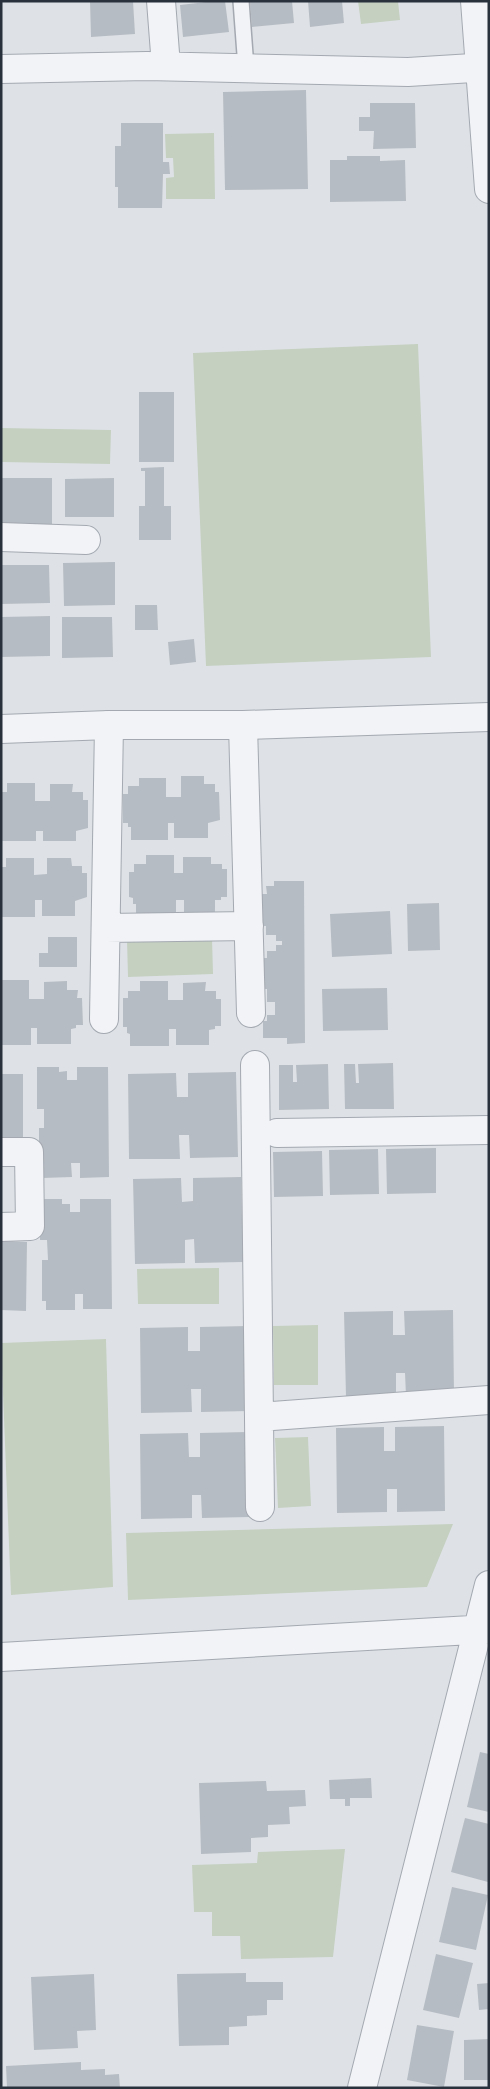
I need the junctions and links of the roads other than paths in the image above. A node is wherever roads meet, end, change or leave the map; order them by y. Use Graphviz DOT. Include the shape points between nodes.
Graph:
graph roads {
  1 [pos="161,1"];
  2 [pos="241,1"];
  3 [pos="475,1"];
  4 [pos="166,66"];
  5 [pos="484,67"];
  6 [pos="246,68"];
  7 [pos="1,69"];
  8 [pos="489,189"];
  9 [pos="1,537"];
  10 [pos="86,540"];
  11 [pos="489,717"];
  12 [pos="109,725"];
  13 [pos="243,725"];
  14 [pos="1,729"];
  15 [pos="249,926"];
  16 [pos="106,928"];
  17 [pos="251,1013"];
  18 [pos="104,1019"];
  19 [pos="255,1065"];
  20 [pos="489,1130"];
  21 [pos="277,1133"];
  22 [pos="1,1152"];
  23 [pos="1,1227"];
  24 [pos="489,1400"];
  25 [pos="259,1416"];
  26 [pos="260,1507"];
  27 [pos="489,1584"];
  28 [pos="484,1629"];
  29 [pos="1,1657"];
  30 [pos="362,2088"];
  1 -- 4 [label="street"];
  2 -- 6 [label="lane"];
  3 -- 5 [label="street"];
  4 -- 6 [label="street"];
  4 -- 7 [label="street"];
  5 -- 6 [label="street" via="408,72"];
  5 -- 8 [label="street"];
  9 -- 10 [label="street"];
  11 -- 13 [label="street"];
  12 -- 13 [label="street"];
  12 -- 14 [label="street"];
  12 -- 16 [label="street"];
  13 -- 15 [label="street"];
  15 -- 16 [label="street"];
  15 -- 17 [label="street"];
  16 -- 18 [label="street"];
  19 -- 25 [label="street"];
  20 -- 21 [label="street"];
  22 -- 23 [label="street" via="29,1152 30,1226"];
  24 -- 25 [label="street"];
  25 -- 26 [label="street"];
  27 -- 28 [label="street"];
  28 -- 29 [label="street"];
  28 -- 30 [label="street"];
}
